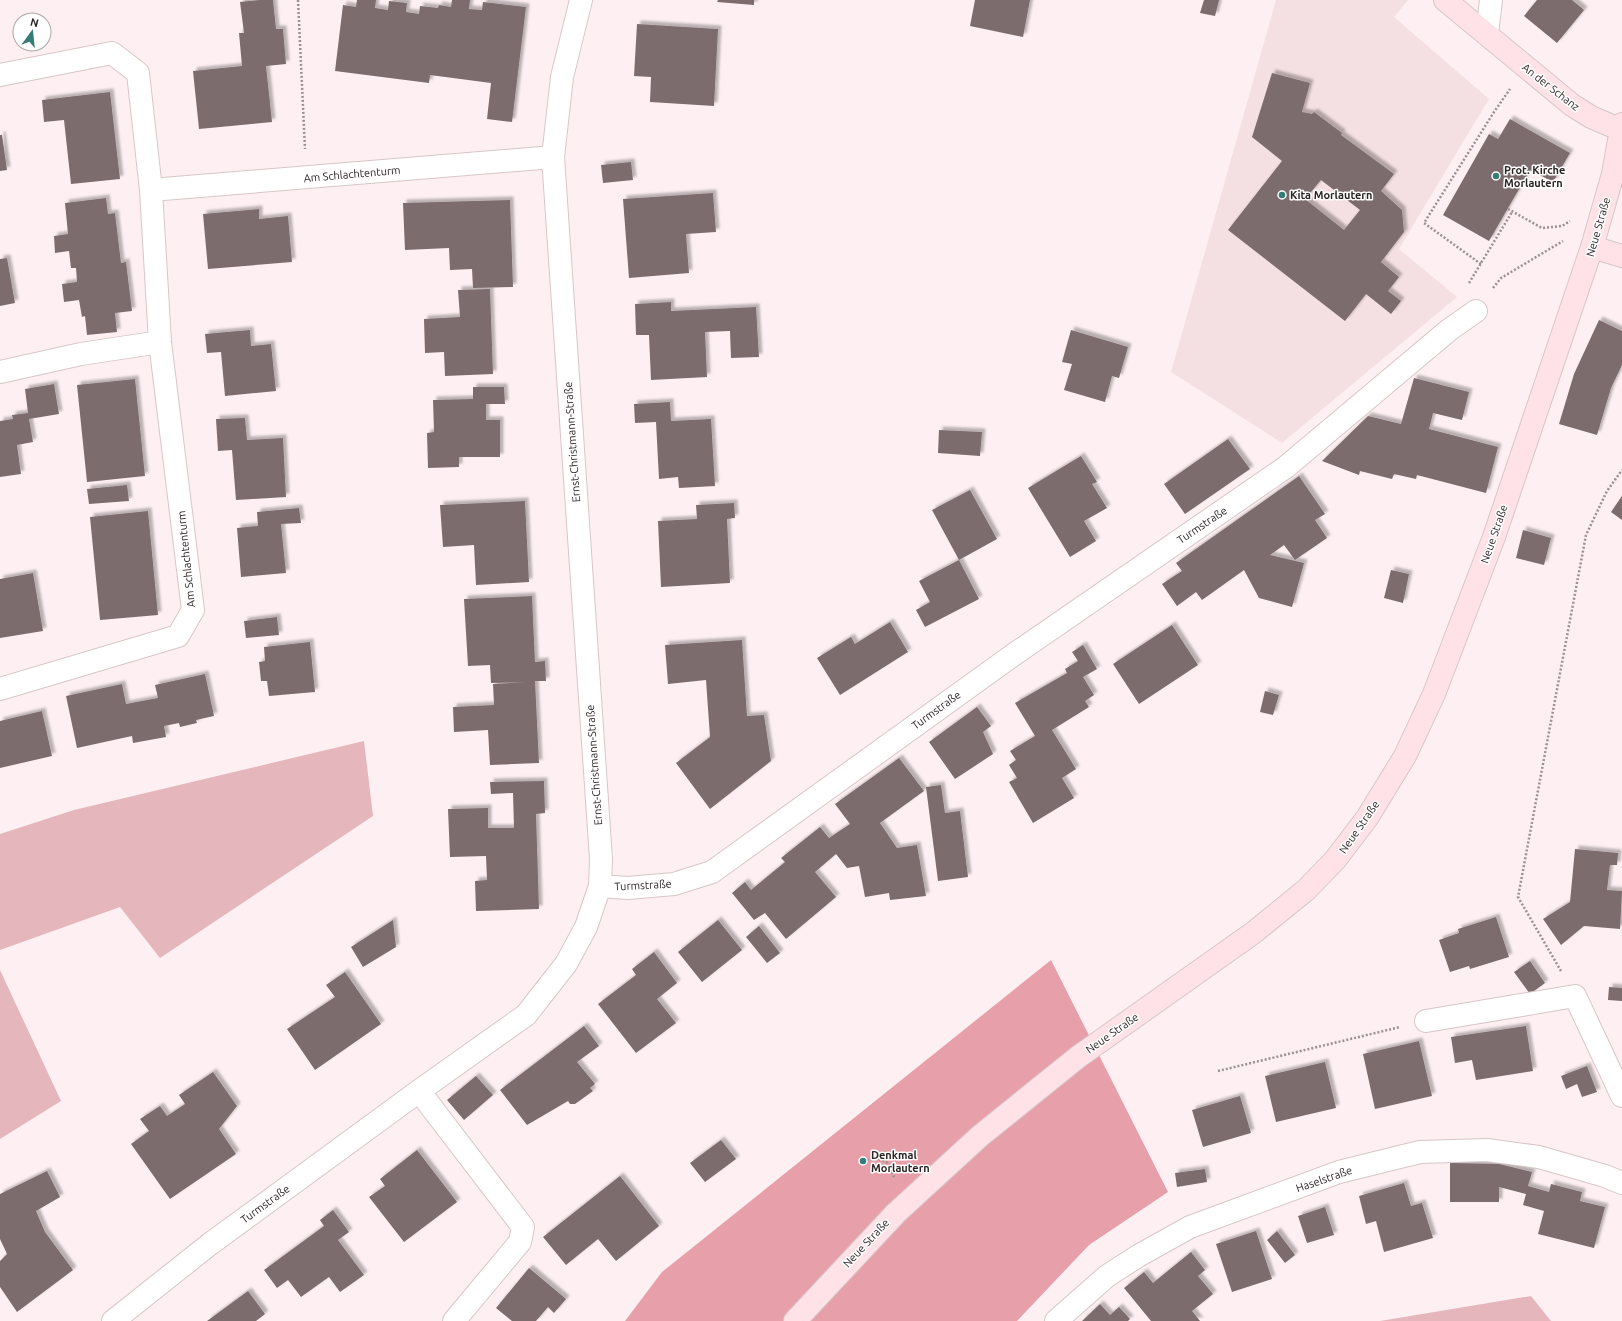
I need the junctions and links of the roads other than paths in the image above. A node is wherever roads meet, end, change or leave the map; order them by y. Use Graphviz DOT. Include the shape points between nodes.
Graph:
graph roads {
  1 [pos="581,0"];
  2 [pos="1445,0"];
  3 [pos="1491,0"];
  4 [pos="1487,34"];
  5 [pos="0,76"];
  6 [pos="1621,127"];
  7 [pos="553,157"];
  8 [pos="1617,177"];
  9 [pos="151,190"];
  10 [pos="1592,247"];
  11 [pos="1622,256"];
  12 [pos="1476,311"];
  13 [pos="160,342"];
  14 [pos="0,372"];
  15 [pos="0,689"];
  16 [pos="600,886"];
  17 [pos="1426,1021"];
  18 [pos="419,1091"];
  19 [pos="1622,1096"];
  20 [pos="1622,1183"];
  21 [pos="113,1321"];
  22 [pos="454,1321"];
  23 [pos="795,1321"];
  24 [pos="1056,1321"];
  1 -- 7 [label="street, Ernst-Christmann-Straße" via="562,77"];
  2 -- 4 [label="main road, An der Schanz"];
  3 -- 4 [label="street"];
  4 -- 6 [label="main road, An der Schanz" via="1572,105 1591,117"];
  5 -- 9 [label="street, Am Schlachtenturm" via="112,53 138,73"];
  6 -- 8 [label="main road, Neue Straße"];
  7 -- 9 [label="street, Am Schlachtenturm"];
  7 -- 16 [label="street, Ernst-Christmann-Straße" via="600,851"];
  8 -- 10 [label="main road, Neue Straße"];
  9 -- 13 [label="street, Am Schlachtenturm"];
  10 -- 11 [label="main road"];
  10 -- 23 [label="main road, Neue Straße" via="1494,537 1434,694 1405,756 1366,818 1335,860 1306,890 1253,934 1078,1057 980,1136 896,1213"];
  12 -- 16 [label="street, Turmstraße" via="1448,330 1286,467 1016,652 712,872 674,884 628,888"];
  13 -- 14 [label="street" via="81,354"];
  13 -- 15 [label="street, Am Schlachtenturm" via="193,610 178,636"];
  16 -- 18 [label="street, Turmstraße" via="586,927 566,964 526,1015"];
  17 -- 19 [label="street" via="1575,996"];
  18 -- 21 [label="street, Turmstraße" via="210,1244"];
  18 -- 22 [label="street" via="523,1227 520,1242"];
  20 -- 24 [label="street, Haselstraße" via="1539,1157 1487,1150 1420,1152 1339,1172 1190,1227 1108,1276"];
}
